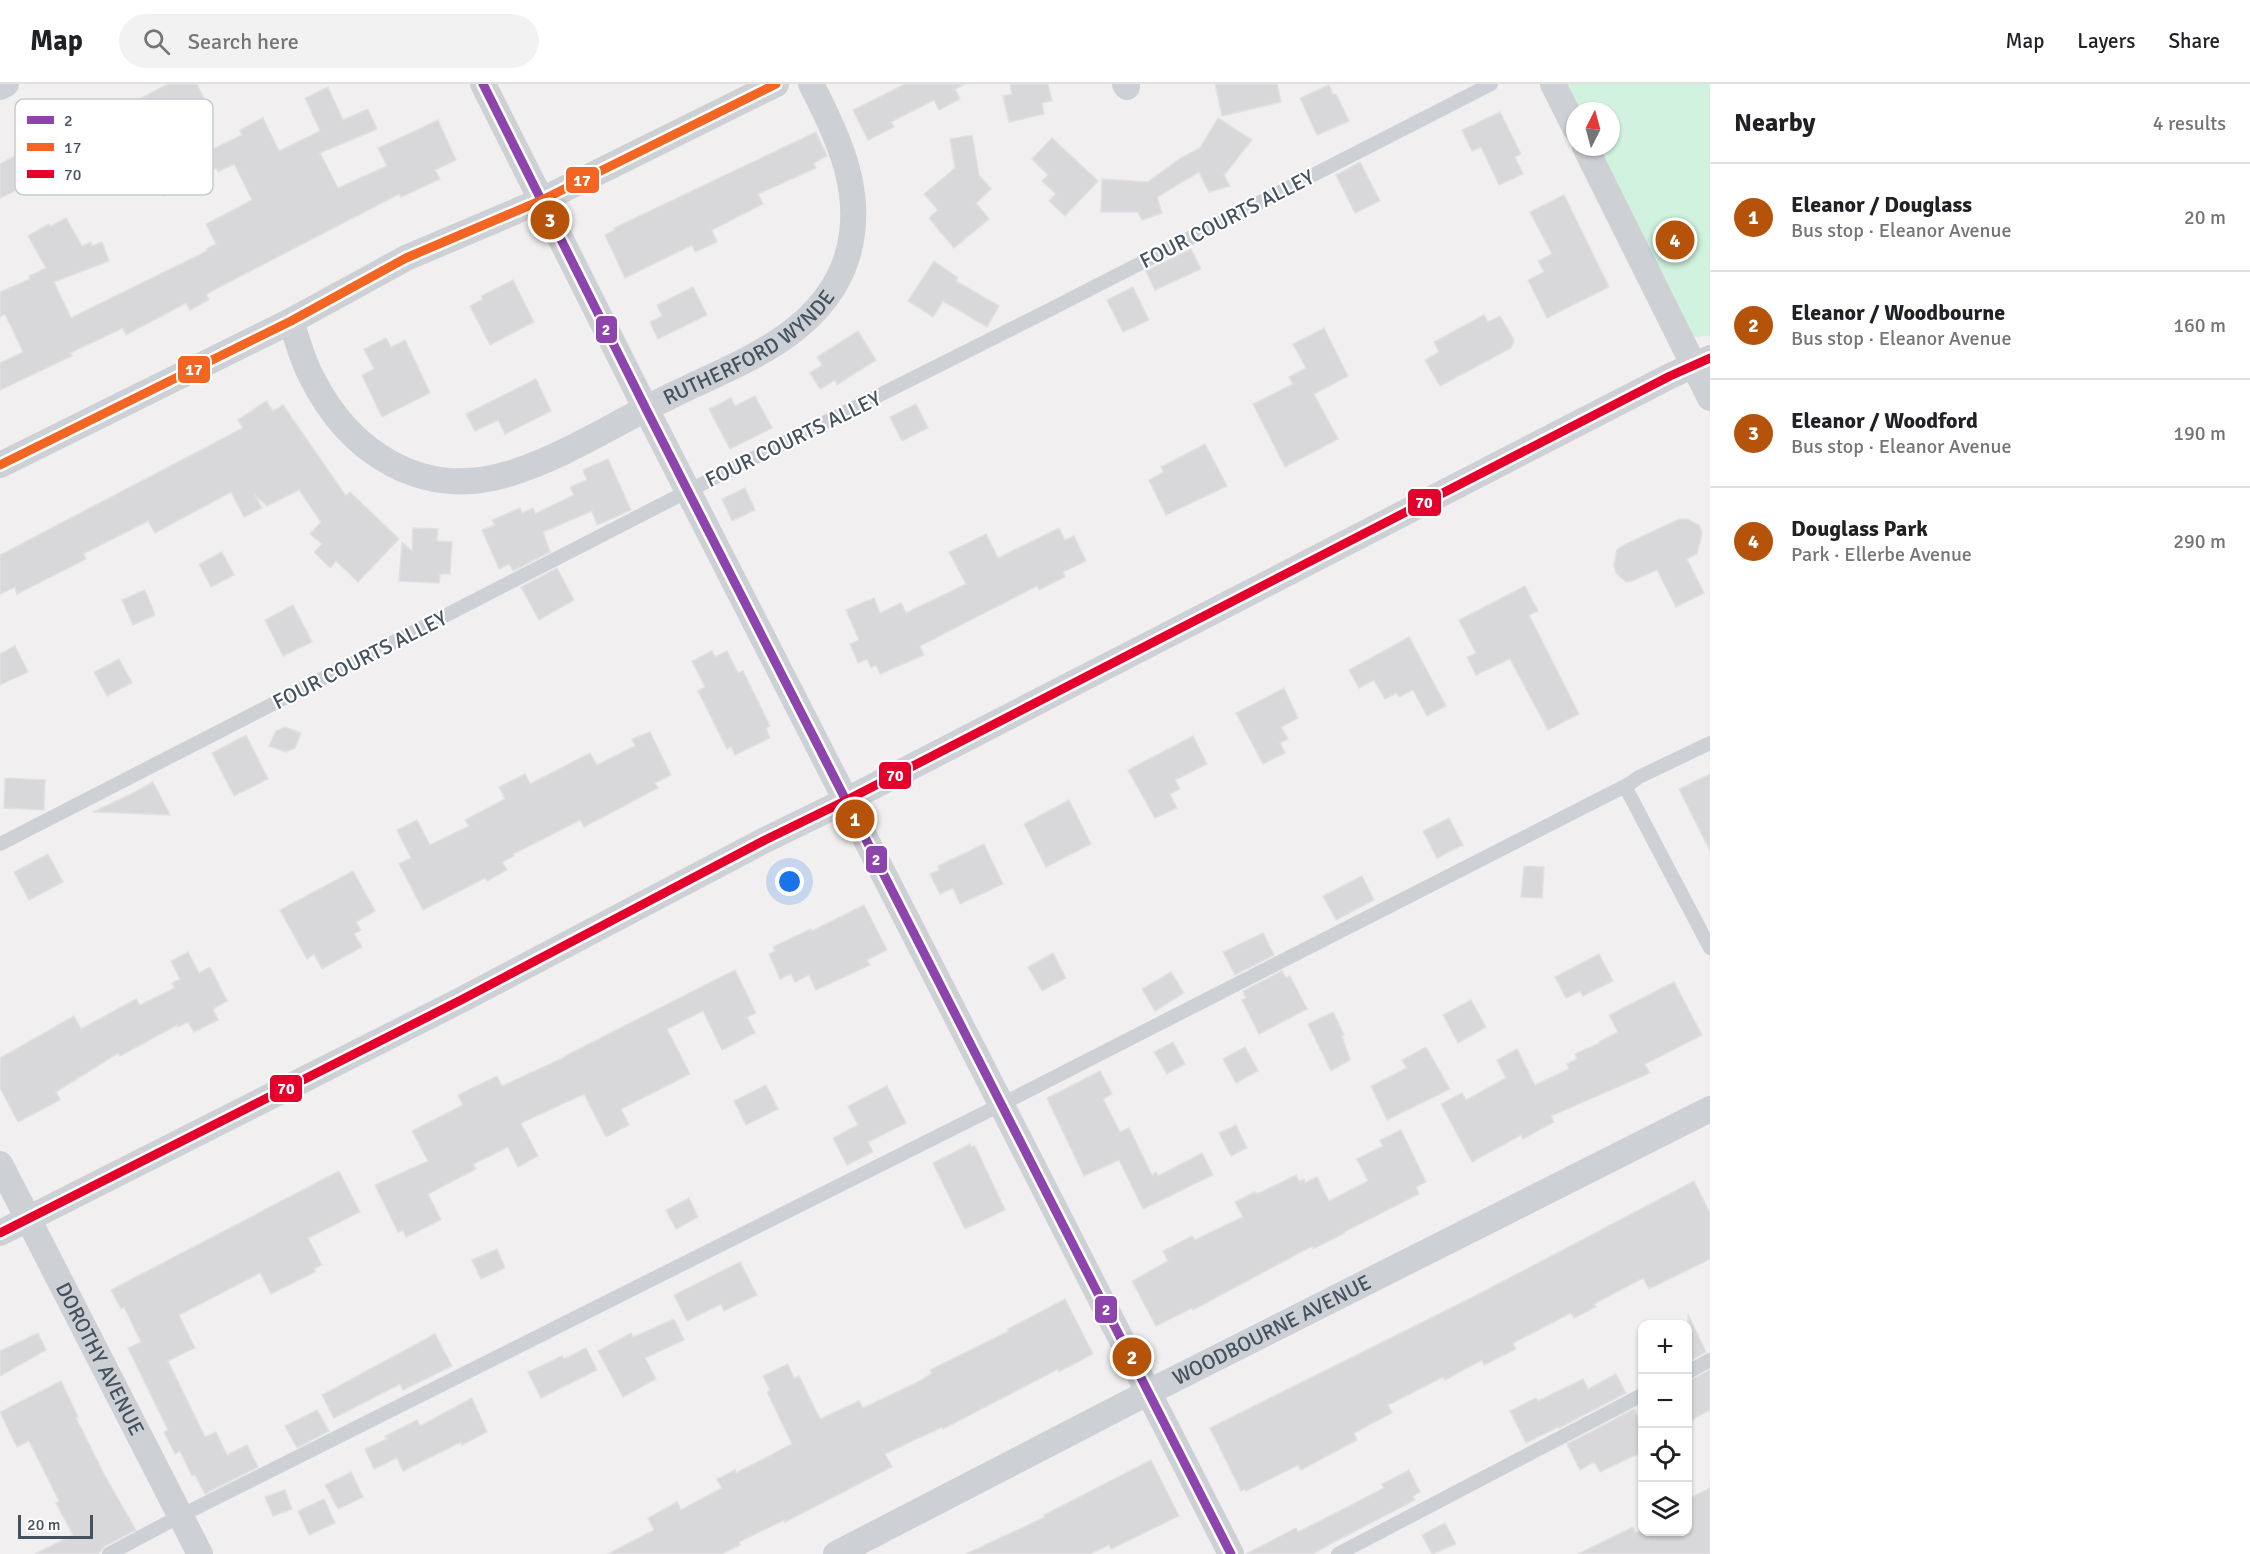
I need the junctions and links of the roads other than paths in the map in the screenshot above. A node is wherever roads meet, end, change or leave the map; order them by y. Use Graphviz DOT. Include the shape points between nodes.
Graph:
graph roads {
  1 [pos="6,84"];
  2 [pos="483,84"];
  3 [pos="776,84"];
  4 [pos="811,84"];
  5 [pos="1491,84"];
  6 [pos="1553,84"];
  7 [pos="0,87"];
  8 [pos="1566,110"];
  9 [pos="1590,156"];
  10 [pos="540,201"];
  11 [pos="291,321"];
  12 [pos="1702,362"];
  13 [pos="1710,398"];
  14 [pos="646,409"];
  15 [pos="0,465"];
  16 [pos="688,491"];
  17 [pos="1710,743"];
  18 [pos="1629,784"];
  19 [pos="845,801"];
  20 [pos="0,844"];
  21 [pos="1710,948"];
  22 [pos="1000,1105"];
  23 [pos="1710,1109"];
  24 [pos="0,1164"];
  25 [pos="28,1220"];
  26 [pos="0,1233"];
  27 [pos="1710,1360"];
  28 [pos="1692,1370"];
  29 [pos="1149,1392"];
  30 [pos="1638,1397"];
  31 [pos="180,1516"];
  32 [pos="110,1554"];
  33 [pos="200,1554"];
  34 [pos="836,1554"];
  35 [pos="1231,1554"];
  36 [pos="1338,1554"];
  1 -- 7 [label="street"];
  2 -- 10 [label="street"];
  3 -- 10 [label="street"];
  4 -- 14 [label="street, RUTHERFORD WYNDE" via="841,147 852,194 850,243 837,281 801,326 778,342"];
  5 -- 16 [label="lane, FOUR COURTS ALLEY"];
  6 -- 8 [label="street"];
  9 -- 12 [label="street"];
  10 -- 11 [label="street" via="406,258"];
  10 -- 14 [label="street"];
  11 -- 14 [label="street, RUTHERFORD WYNDE" via="310,375 337,418 390,463 429,478 477,480 508,474 579,444"];
  11 -- 15 [label="street"];
  12 -- 13 [label="street"];
  12 -- 19 [label="street"];
  14 -- 16 [label="street"];
  16 -- 19 [label="street"];
  16 -- 20 [label="lane, FOUR COURTS ALLEY"];
  17 -- 18 [label="lane"];
  18 -- 21 [label="lane" via="1629,797"];
  18 -- 22 [label="lane"];
  19 -- 22 [label="street"];
  19 -- 25 [label="street"];
  22 -- 29 [label="street"];
  22 -- 31 [label="lane"];
  23 -- 29 [label="street, WOODBOURNE AVENUE"];
  24 -- 25 [label="street, DOROTHY AVENUE"];
  25 -- 26 [label="street"];
  25 -- 31 [label="street, DOROTHY AVENUE"];
  27 -- 28 [label="lane"];
  29 -- 34 [label="street, WOODBOURNE AVENUE"];
  29 -- 35 [label="street"];
  30 -- 36 [label="lane"];
  31 -- 32 [label="lane"];
  31 -- 33 [label="street, DOROTHY AVENUE"];
}
